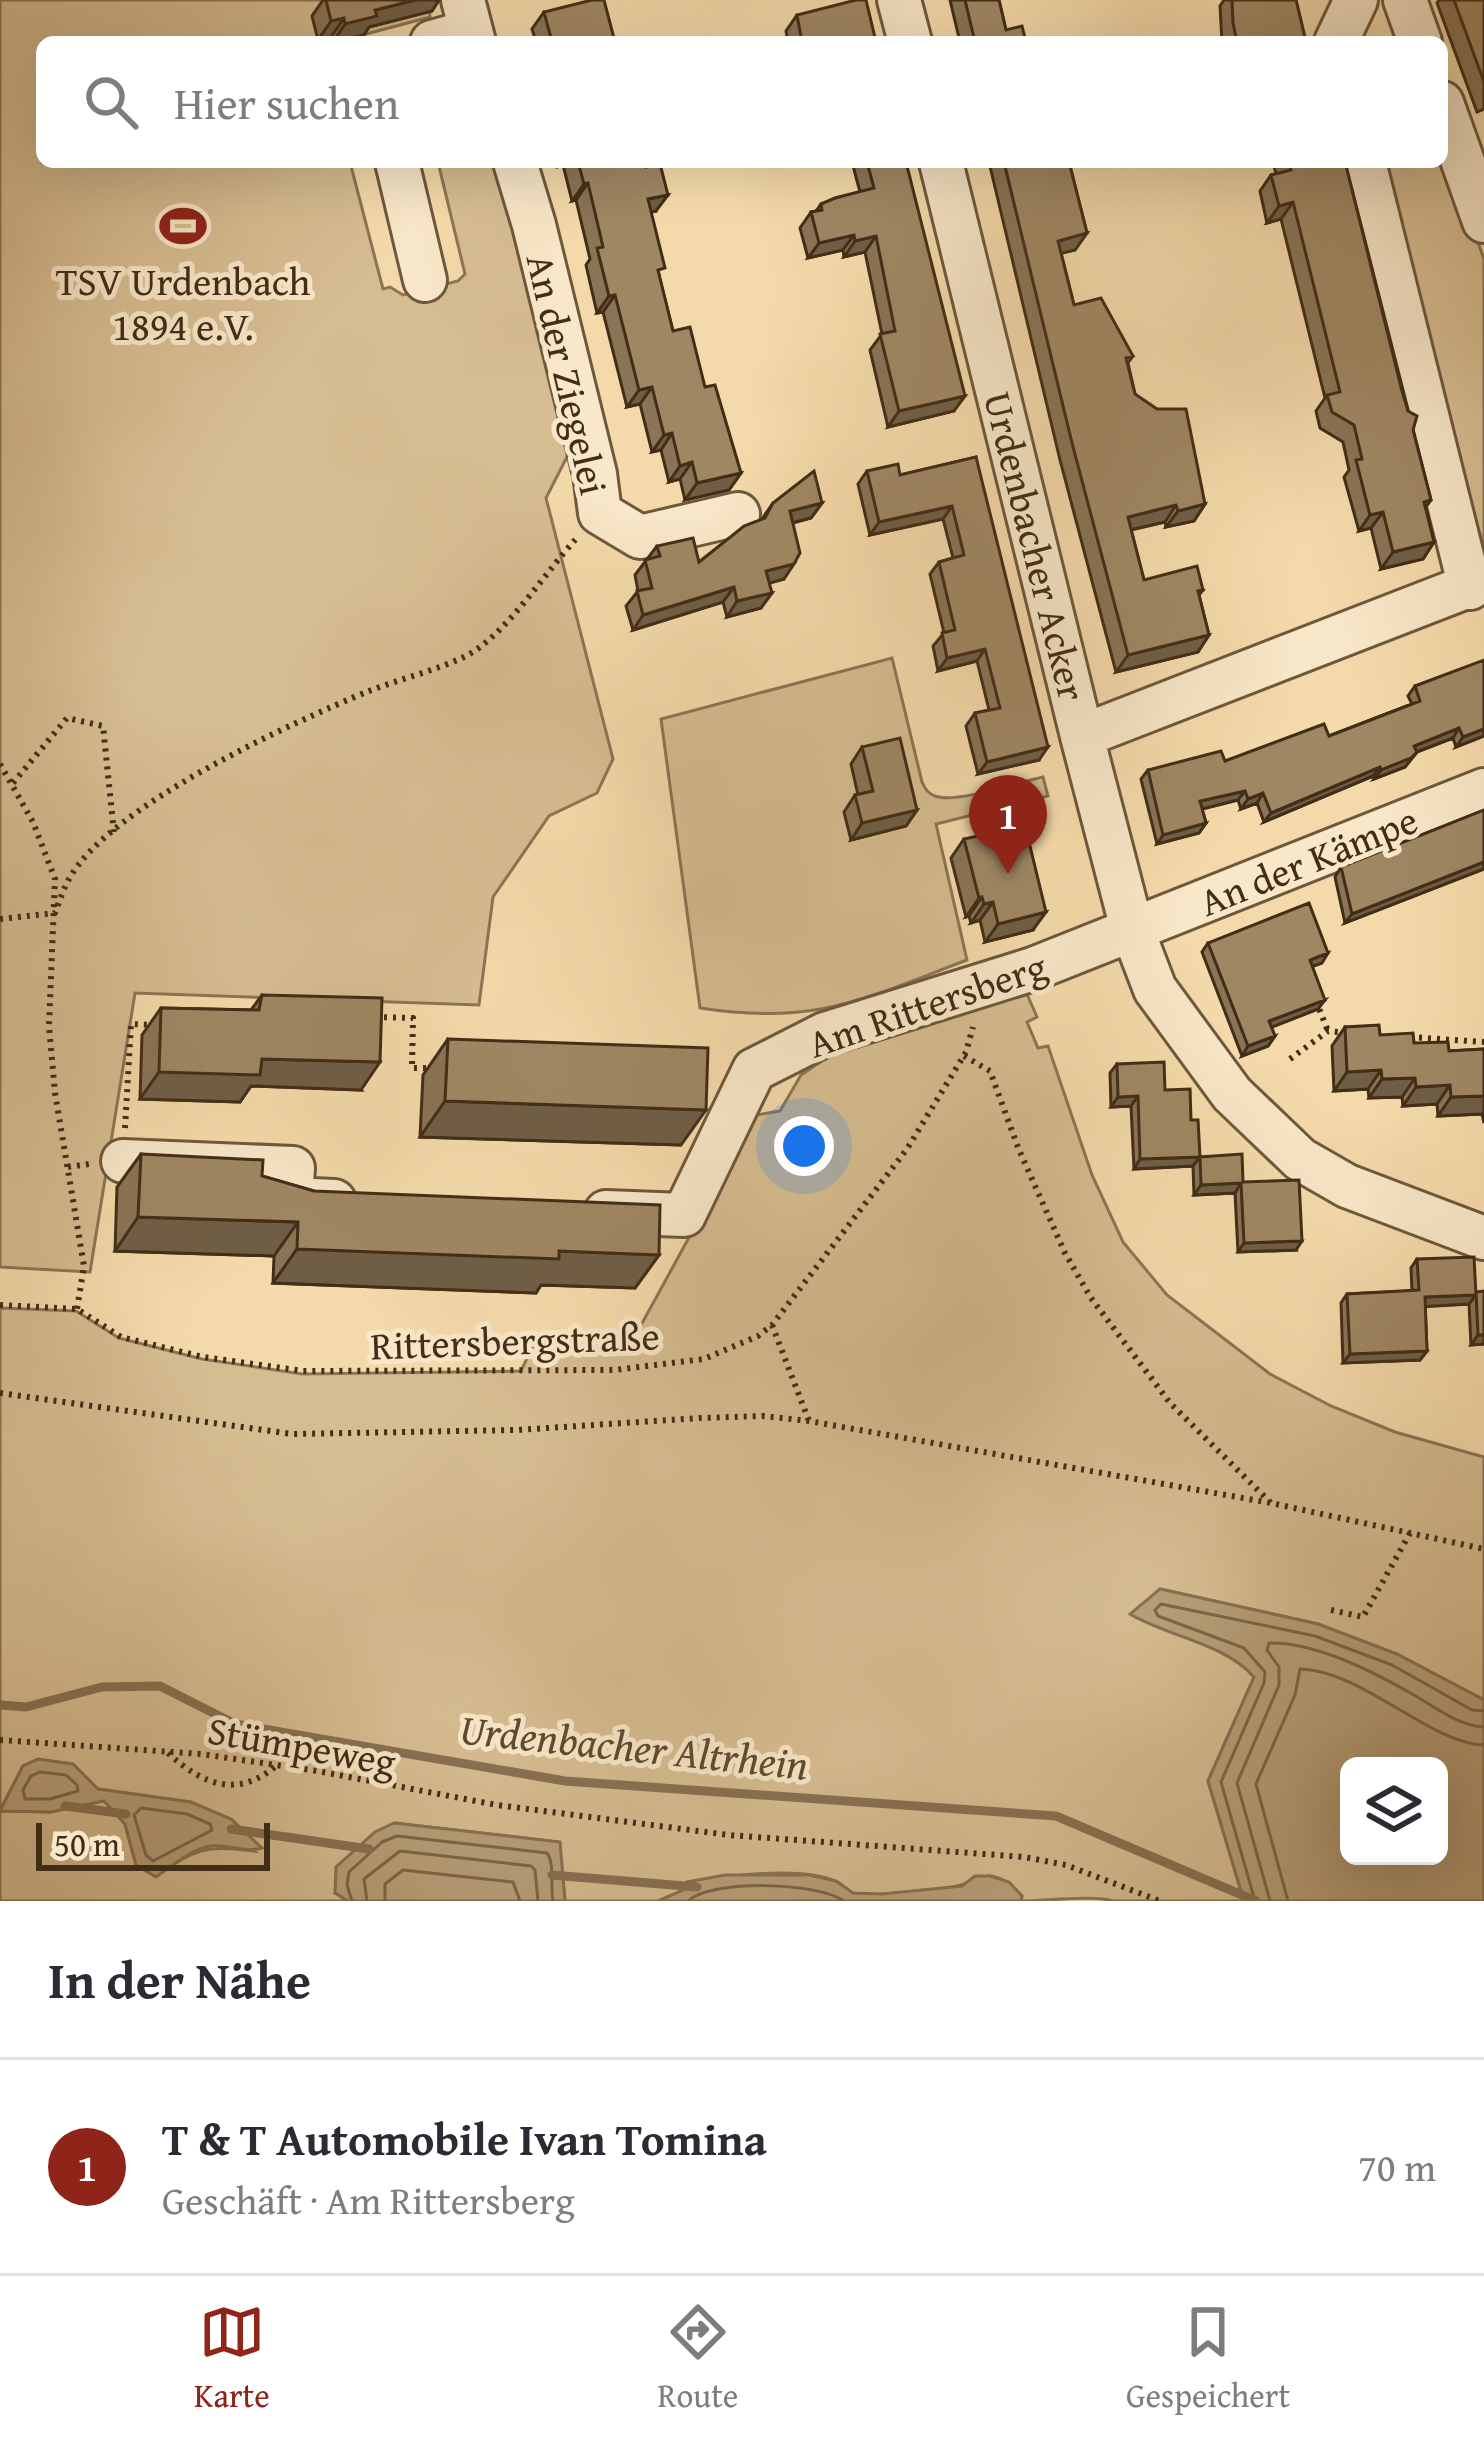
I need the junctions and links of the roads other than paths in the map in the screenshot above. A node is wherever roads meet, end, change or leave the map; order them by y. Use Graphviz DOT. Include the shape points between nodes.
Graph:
graph roads {
  1 [pos="899,0"];
  2 [pos="1356,0"];
  3 [pos="1406,0"];
  4 [pos="908,36"];
  5 [pos="1339,36"];
  6 [pos="1418,36"];
  7 [pos="1448,120"];
  8 [pos="398,168"];
  9 [pos="517,168"];
  10 [pos="942,168"];
  11 [pos="1366,168"];
  12 [pos="1484,221"];
  13 [pos="425,280"];
  14 [pos="738,514"];
  15 [pos="1477,584"];
  16 [pos="1082,736"];
  17 [pos="1484,790"];
  18 [pos="1132,929"];
  19 [pos="123,1161"];
  20 [pos="384,1203"];
  21 [pos="569,1210"];
  22 [pos="1484,1238"];
  1 -- 4 [label="street"];
  2 -- 5 [label="street"];
  3 -- 6 [label="street"];
  7 -- 12 [label="street"];
  8 -- 13 [label="street"];
  9 -- 14 [label="street, An der Ziegelei" via="600,513 640,537"];
  10 -- 16 [label="street, Urdenbacher Acker"];
  11 -- 15 [label="street"];
  15 -- 16 [label="street"];
  16 -- 18 [label="street, Urdenbacher Acker"];
  17 -- 18 [label="street, An der Kämpe"];
  18 -- 21 [label="street, Am Rittersberg" via="825,1034 754,1070 684,1215"];
  18 -- 22 [label="street, Urdenbacher Acker" via="1155,989 1180,1024 1232,1094 1300,1159 1347,1186"];
  19 -- 20 [label="street" via="293,1168 291,1199"];
}
